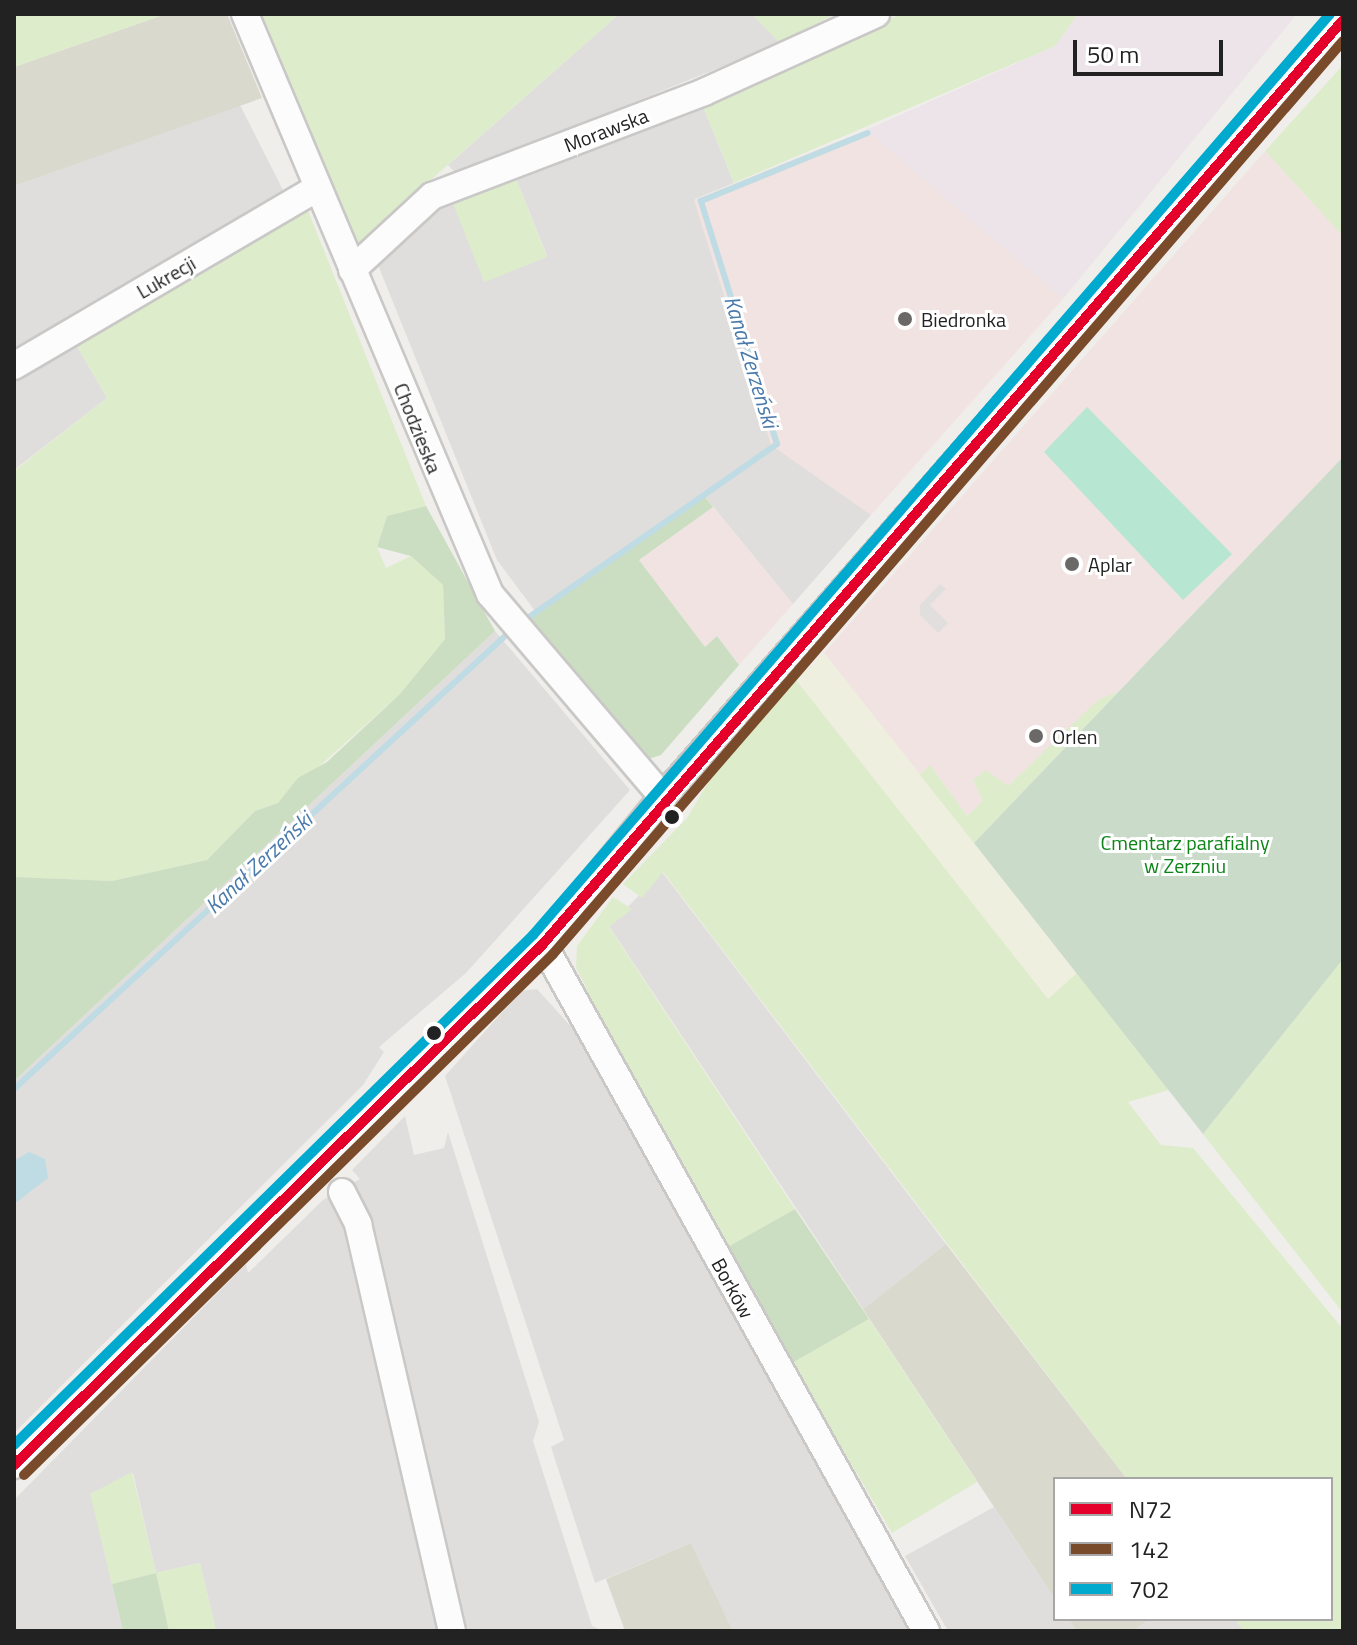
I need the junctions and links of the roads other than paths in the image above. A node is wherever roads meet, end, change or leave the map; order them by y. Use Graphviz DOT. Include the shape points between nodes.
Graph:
graph roads {
  1 [pos="245,14"];
  2 [pos="867,16"];
  3 [pos="1343,20"];
  4 [pos="318,188"];
  5 [pos="352,270"];
  6 [pos="14,366"];
  7 [pos="663,797"];
  8 [pos="543,944"];
  9 [pos="342,1192"];
  10 [pos="14,1465"];
  11 [pos="452,1631"];
  12 [pos="926,1631"];
  1 -- 4 [label="street, Chodzieska"];
  2 -- 5 [label="street, Morawska" via="704,92 432,196"];
  3 -- 7 [label="street"];
  4 -- 5 [label="street, Chodzieska"];
  4 -- 6 [label="street, Lukrecji"];
  5 -- 7 [label="street, Chodzieska" via="490,594"];
  7 -- 8 [label="street"];
  8 -- 10 [label="street"];
  8 -- 12 [label="street, Borków"];
  9 -- 11 [label="street" via="358,1224"];
}
